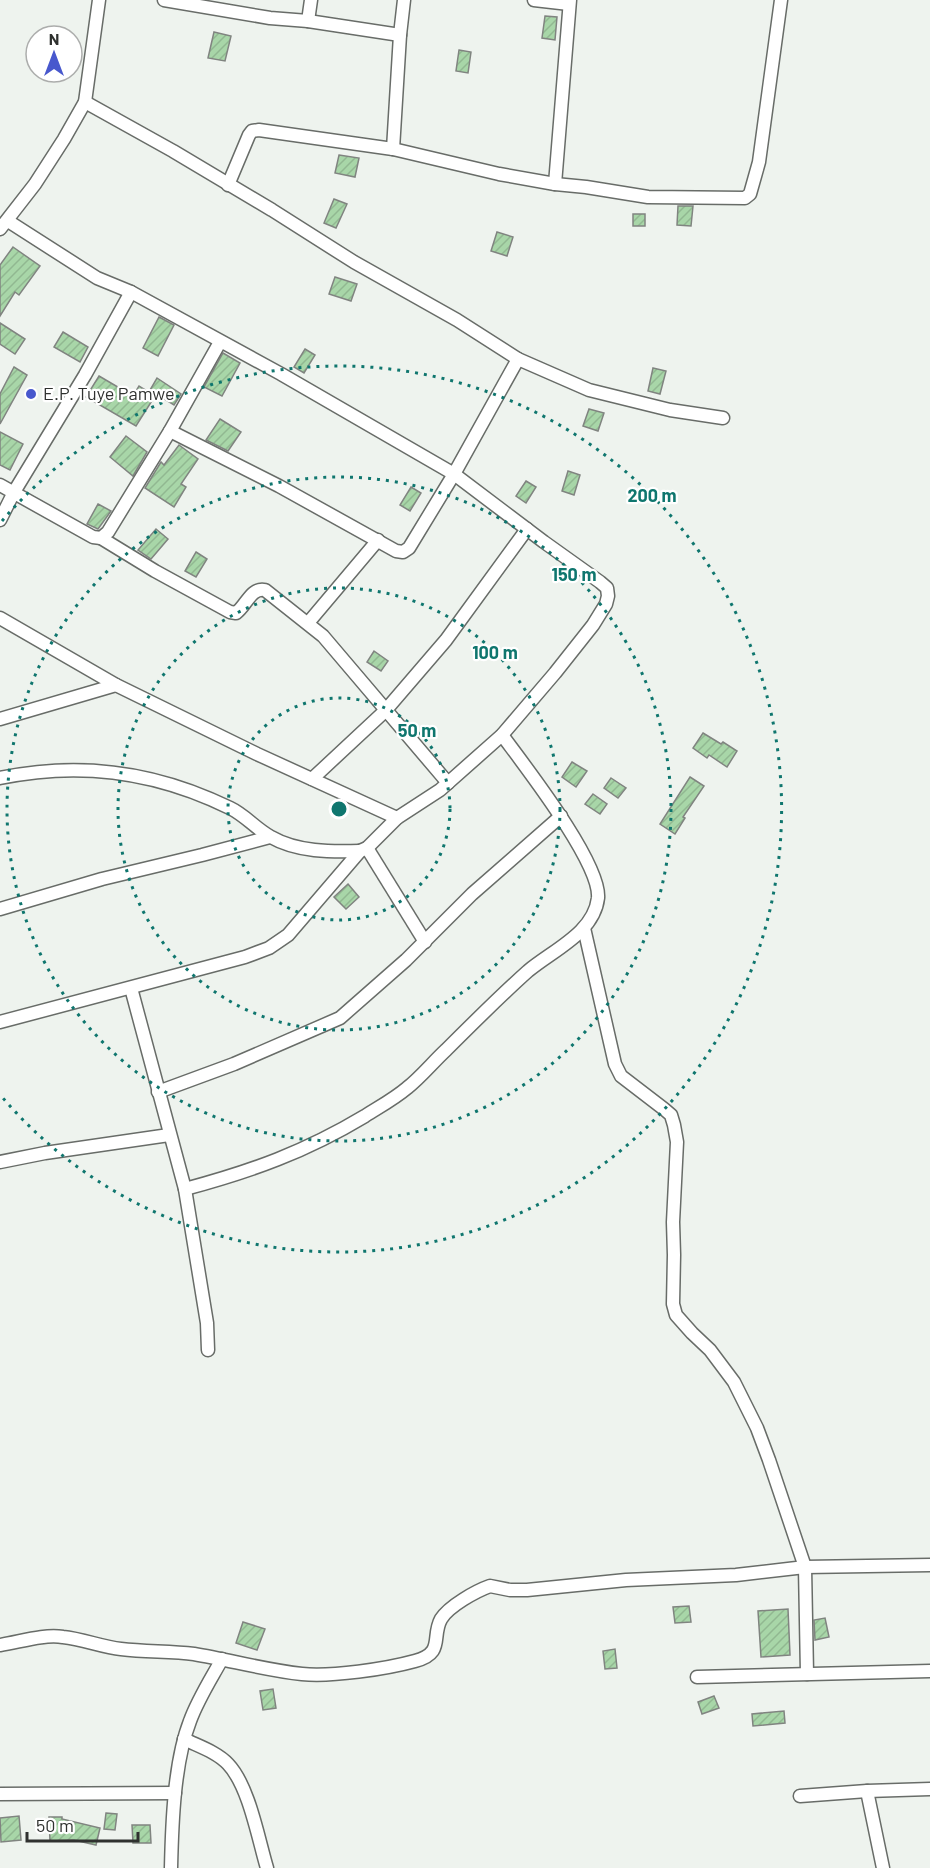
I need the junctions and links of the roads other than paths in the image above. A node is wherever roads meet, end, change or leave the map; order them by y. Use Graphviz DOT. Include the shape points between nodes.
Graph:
graph roads {
  1 [pos="99,0"];
  2 [pos="164,0"];
  3 [pos="311,0"];
  4 [pos="404,0"];
  5 [pos="534,0"];
  6 [pos="781,0"];
  7 [pos="570,2"];
  8 [pos="308,21"];
  9 [pos="400,35"];
  10 [pos="85,102"];
  11 [pos="393,149"];
  12 [pos="555,184"];
  13 [pos="228,185"];
  14 [pos="4,225"];
  15 [pos="131,292"];
  16 [pos="220,342"];
  17 [pos="518,359"];
  18 [pos="723,418"];
  19 [pos="170,431"];
  20 [pos="454,474"];
  21 [pos="0,485"];
  22 [pos="14,492"];
  23 [pos="0,520"];
  24 [pos="527,530"];
  25 [pos="101,538"];
  26 [pos="378,540"];
  27 [pos="0,618"];
  28 [pos="308,623"];
  29 [pos="116,685"];
  30 [pos="385,711"];
  31 [pos="0,719"];
  32 [pos="502,735"];
  33 [pos="0,778"];
  34 [pos="312,779"];
  35 [pos="448,783"];
  36 [pos="561,816"];
  37 [pos="397,818"];
  38 [pos="270,837"];
  39 [pos="364,850"];
  40 [pos="0,909"];
  41 [pos="584,928"];
  42 [pos="425,942"];
  43 [pos="131,988"];
  44 [pos="0,1022"];
  45 [pos="158,1092"];
  46 [pos="169,1135"];
  47 [pos="0,1162"];
  48 [pos="184,1189"];
  49 [pos="208,1350"];
  50 [pos="930,1565"];
  51 [pos="805,1567"];
  52 [pos="0,1645"];
  53 [pos="222,1659"];
  54 [pos="930,1671"];
  55 [pos="807,1674"];
  56 [pos="697,1677"];
  57 [pos="184,1739"];
  58 [pos="930,1789"];
  59 [pos="867,1791"];
  60 [pos="175,1793"];
  61 [pos="0,1794"];
  62 [pos="800,1796"];
  63 [pos="171,1868"];
  64 [pos="267,1868"];
  65 [pos="883,1868"];
  1 -- 10 [label="street"];
  2 -- 8 [label="street"];
  3 -- 8 [label="street"];
  4 -- 9 [label="street"];
  5 -- 7 [label="street"];
  6 -- 12 [label="street" via="759,162 750,194 745,198 648,197"];
  7 -- 12 [label="street"];
  8 -- 9 [label="street"];
  9 -- 11 [label="street"];
  10 -- 13 [label="street"];
  10 -- 14 [label="street"];
  11 -- 12 [label="street"];
  11 -- 13 [label="street" via="252,131"];
  13 -- 17 [label="street"];
  14 -- 15 [label="street" via="97,278"];
  15 -- 16 [label="street"];
  15 -- 22 [label="street"];
  16 -- 19 [label="street"];
  16 -- 20 [label="street"];
  17 -- 18 [label="street" via="589,390"];
  17 -- 20 [label="street"];
  19 -- 25 [label="street"];
  19 -- 26 [label="street"];
  20 -- 24 [label="street"];
  20 -- 26 [label="street" via="409,548 396,551"];
  21 -- 22 [label="street"];
  22 -- 23 [label="street"];
  22 -- 25 [label="street"];
  24 -- 30 [label="street" via="446,640"];
  24 -- 32 [label="street" via="600,582 607,588 608,596 593,625"];
  25 -- 28 [label="street" via="230,612 241,610 259,589"];
  26 -- 28 [label="street"];
  27 -- 29 [label="street"];
  28 -- 30 [label="street"];
  29 -- 31 [label="street"];
  29 -- 34 [label="street"];
  30 -- 34 [label="street"];
  30 -- 35 [label="street"];
  32 -- 35 [label="street"];
  32 -- 36 [label="street"];
  33 -- 38 [label="street" via="55,771 129,773 196,793 233,809"];
  34 -- 37 [label="street"];
  35 -- 37 [label="street"];
  36 -- 41 [label="street" via="594,875 598,895 595,914"];
  36 -- 42 [label="street" via="472,894"];
  37 -- 39 [label="street"];
  38 -- 39 [label="street" via="304,848 333,852"];
  38 -- 40 [label="street"];
  39 -- 42 [label="street"];
  39 -- 43 [label="street" via="288,935 269,948"];
  41 -- 48 [label="street" via="529,971 407,1088 384,1104 289,1155 241,1174"];
  41 -- 51 [label="street" via="615,1064 621,1076 671,1115 674,1125 672,1292 676,1315 723,1365 745,1400"];
  42 -- 45 [label="street" via="340,1018"];
  43 -- 44 [label="street"];
  43 -- 45 [label="street"];
  45 -- 46 [label="street"];
  46 -- 47 [label="street"];
  46 -- 48 [label="street"];
  48 -- 49 [label="street"];
  50 -- 51 [label="street"];
  51 -- 53 [label="street" via="527,1590 490,1586 447,1612 437,1629 432,1652 424,1658 376,1668 305,1675"];
  51 -- 55 [label="street"];
  52 -- 53 [label="street" via="63,1636 121,1649"];
  53 -- 57 [label="street"];
  54 -- 55 [label="street"];
  55 -- 56 [label="street"];
  57 -- 60 [label="street"];
  57 -- 64 [label="street" via="227,1763 242,1783"];
  58 -- 59 [label="street"];
  59 -- 62 [label="street"];
  59 -- 65 [label="street"];
  60 -- 61 [label="street"];
  60 -- 63 [label="street"];
}
